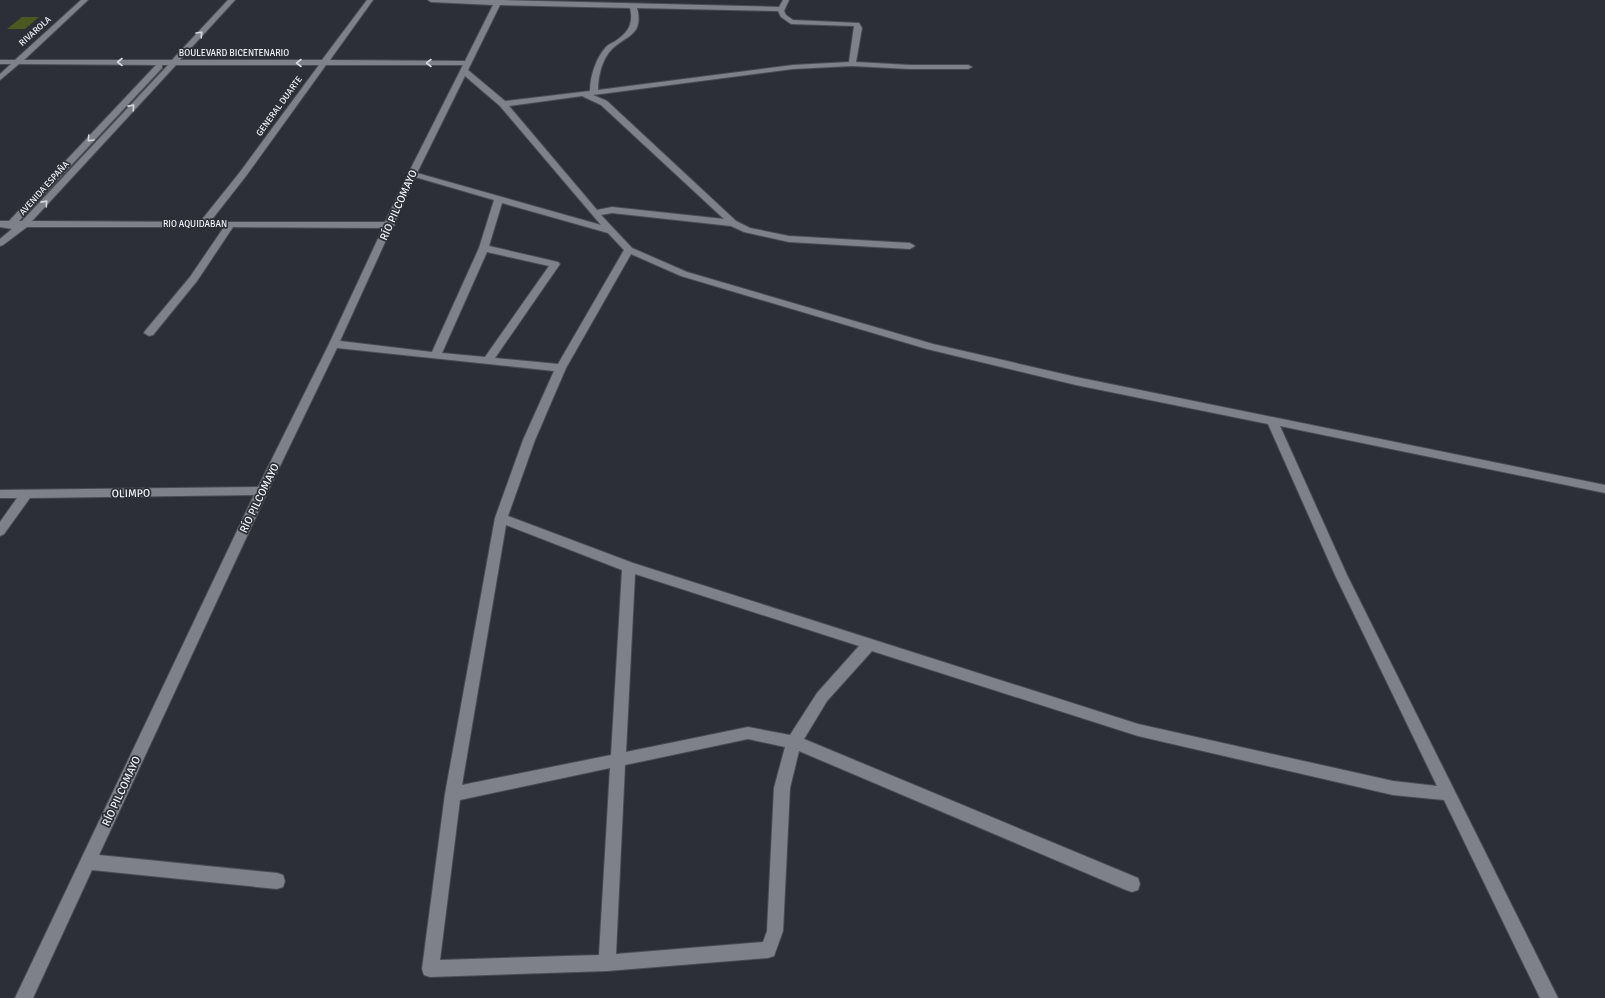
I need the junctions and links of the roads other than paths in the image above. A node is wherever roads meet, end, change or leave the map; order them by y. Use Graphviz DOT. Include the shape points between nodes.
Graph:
graph roads {
  1 [pos="85,0"];
  2 [pos="232,0"];
  3 [pos="370,0"];
  4 [pos="431,0"];
  5 [pos="786,0"];
  6 [pos="498,2"];
  7 [pos="573,2"];
  8 [pos="638,3"];
  9 [pos="782,9"];
  10 [pos="0,62"];
  11 [pos="17,62"];
  12 [pos="167,63"];
  13 [pos="323,63"];
  14 [pos="852,64"];
  15 [pos="466,67"];
  16 [pos="968,67"];
  17 [pos="0,69"];
  18 [pos="9,69"];
  19 [pos="155,70"];
  20 [pos="318,70"];
  21 [pos="0,78"];
  22 [pos="594,92"];
  23 [pos="578,94"];
  24 [pos="503,104"];
  25 [pos="412,174"];
  26 [pos="499,199"];
  27 [pos="595,213"];
  28 [pos="0,224"];
  29 [pos="11,224"];
  30 [pos="26,224"];
  31 [pos="204,224"];
  32 [pos="231,224"];
  33 [pos="733,224"];
  34 [pos="390,225"];
  35 [pos="612,231"];
  36 [pos="3,240"];
  37 [pos="910,246"];
  38 [pos="484,248"];
  39 [pos="629,250"];
  40 [pos="149,333"];
  41 [pos="334,344"];
  42 [pos="436,356"];
  43 [pos="488,360"];
  44 [pos="561,368"];
  45 [pos="1272,421"];
  46 [pos="1605,489"];
  47 [pos="262,491"];
  48 [pos="0,494"];
  49 [pos="26,494"];
  50 [pos="501,518"];
  51 [pos="0,531"];
  52 [pos="629,567"];
  53 [pos="870,644"];
  54 [pos="794,742"];
  55 [pos="618,760"];
  56 [pos="454,794"];
  57 [pos="1449,794"];
  58 [pos="88,862"];
  59 [pos="277,881"];
  60 [pos="1132,884"];
  61 [pos="607,963"];
  62 [pos="24,998"];
  63 [pos="1549,998"];
  1 -- 11 [label="street, RIVAROLA"];
  12 -- 2 [label="street, AVENIDA ESPAÑA, one-way"];
  3 -- 13 [label="street, GENERAL DUARTE"];
  4 -- 6 [label="street"];
  5 -- 9 [label="street"];
  6 -- 7 [label="street"];
  6 -- 15 [label="street, RÍO PILCOMAYO"];
  7 -- 8 [label="street"];
  8 -- 9 [label="street"];
  8 -- 22 [label="street" via="633,29 607,49 598,69"];
  9 -- 14 [label="street" via="783,16 791,22 857,24"];
  10 -- 11 [label="street, BOULEVARD BICENTENARIO"];
  12 -- 11 [label="street, BOULEVARD BICENTENARIO, one-way"];
  11 -- 18 [label="street, RIVAROLA"];
  13 -- 12 [label="street, BOULEVARD BICENTENARIO, one-way"];
  12 -- 19 [label="street"];
  12 -- 20 [label="street, BOULEVARD BICENTENARIO"];
  30 -- 12 [label="street, AVENIDA ESPAÑA, one-way"];
  15 -- 13 [label="street, BOULEVARD BICENTENARIO, one-way"];
  13 -- 20 [label="street, GENERAL DUARTE"];
  14 -- 16 [label="street"];
  14 -- 22 [label="street" via="793,67"];
  15 -- 20 [label="street, BOULEVARD BICENTENARIO"];
  15 -- 24 [label="street"];
  15 -- 25 [label="street, RÍO PILCOMAYO"];
  17 -- 18 [label="street"];
  18 -- 19 [label="street"];
  18 -- 21 [label="street, RIVAROLA"];
  19 -- 29 [label="street, AVENIDA ESPAÑA, one-way"];
  20 -- 31 [label="street, GENERAL DUARTE"];
  22 -- 23 [label="street"];
  23 -- 24 [label="street"];
  23 -- 33 [label="street" via="593,97 604,103"];
  24 -- 27 [label="street"];
  25 -- 26 [label="street"];
  25 -- 34 [label="street, RÍO PILCOMAYO"];
  26 -- 35 [label="street"];
  26 -- 38 [label="street"];
  27 -- 33 [label="street" via="612,210"];
  27 -- 35 [label="street"];
  28 -- 29 [label="street, RIO AQUIDABAN"];
  29 -- 30 [label="street, RIO AQUIDABAN"];
  29 -- 36 [label="street, AVENIDA ESPAÑA"];
  30 -- 31 [label="street, RIO AQUIDABAN"];
  30 -- 36 [label="street, AVENIDA ESPAÑA"];
  31 -- 32 [label="street, RIO AQUIDABAN"];
  32 -- 34 [label="street, RIO AQUIDABAN"];
  32 -- 40 [label="street" via="194,279"];
  33 -- 37 [label="street" via="747,230 789,239"];
  34 -- 41 [label="street, RÍO PILCOMAYO"];
  35 -- 39 [label="street"];
  38 -- 42 [label="street"];
  38 -- 43 [label="street" via="555,264"];
  39 -- 44 [label="street"];
  39 -- 45 [label="street" via="684,274 931,347 1076,381"];
  41 -- 42 [label="street"];
  41 -- 47 [label="street, RÍO PILCOMAYO"];
  42 -- 43 [label="street"];
  43 -- 44 [label="street"];
  44 -- 50 [label="street" via="529,440"];
  45 -- 46 [label="street"];
  45 -- 57 [label="street" via="1341,575"];
  47 -- 49 [label="street, OLIMPO"];
  47 -- 58 [label="street, RÍO PILCOMAYO"];
  48 -- 49 [label="street, OLIMPO"];
  49 -- 51 [label="street"];
  50 -- 52 [label="street"];
  50 -- 56 [label="street"];
  52 -- 53 [label="street"];
  52 -- 55 [label="street"];
  53 -- 54 [label="street" via="822,698"];
  53 -- 57 [label="street" via="1138,730 1393,788"];
  54 -- 55 [label="street" via="748,733"];
  54 -- 60 [label="street"];
  54 -- 61 [label="street" via="782,788 775,931 768,950"];
  55 -- 56 [label="street"];
  55 -- 61 [label="street"];
  56 -- 61 [label="street" via="430,969"];
  57 -- 63 [label="street"];
  58 -- 59 [label="street"];
  58 -- 62 [label="street, RÍO PILCOMAYO"];
}
